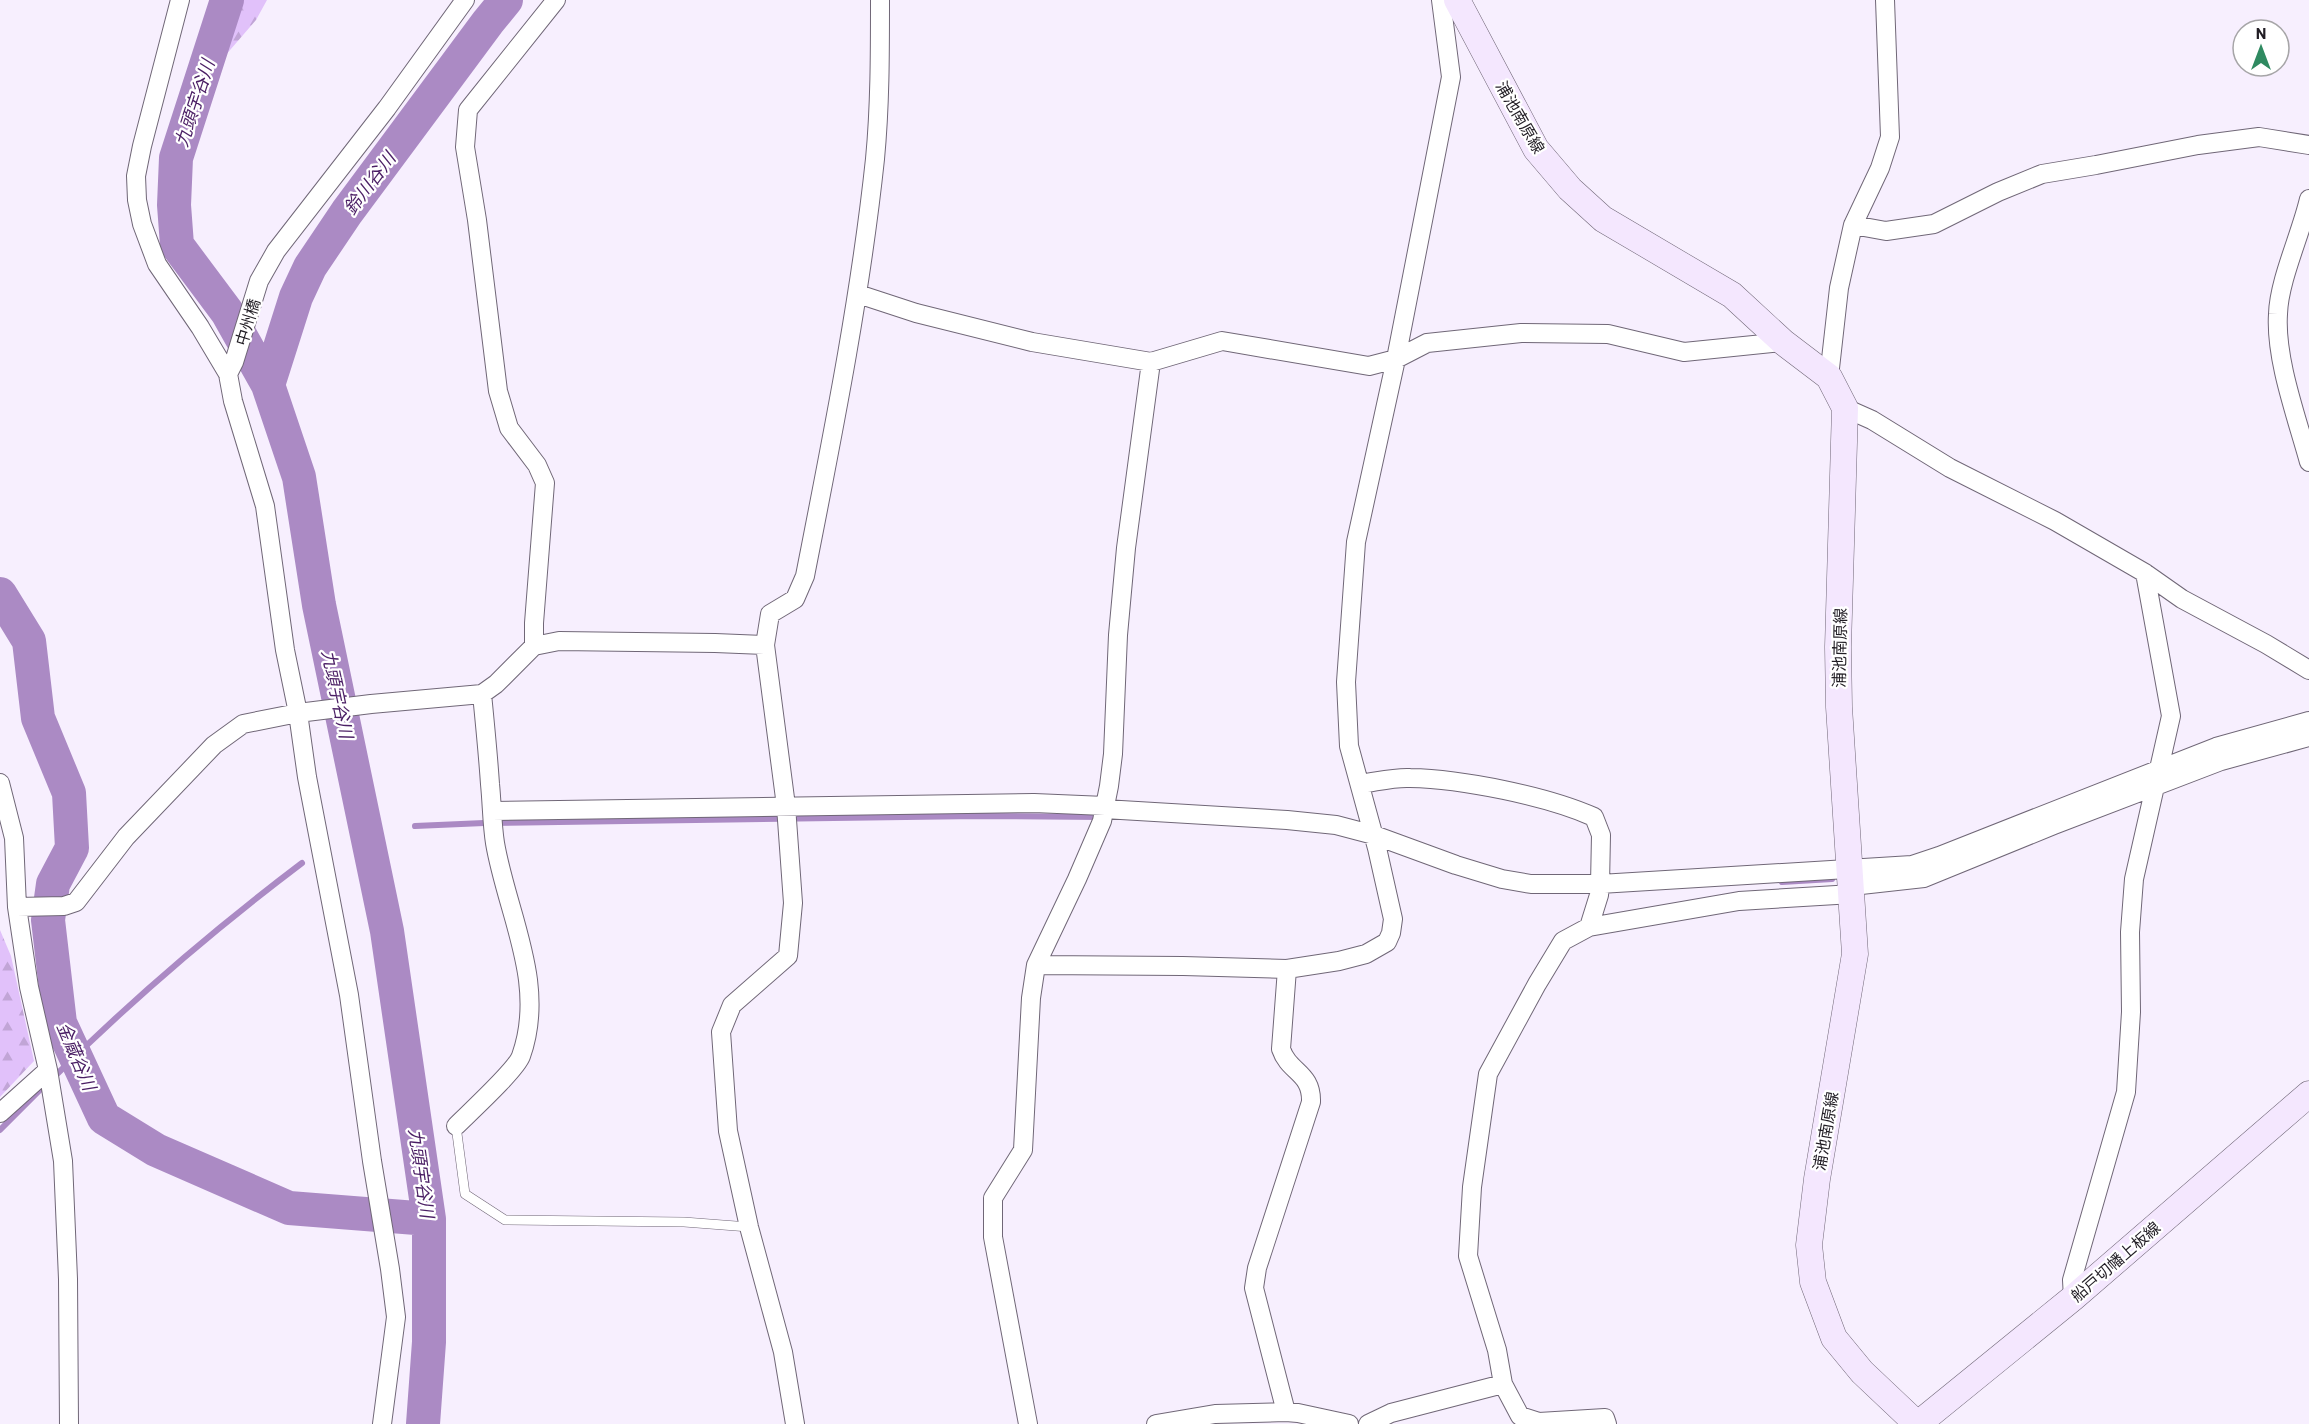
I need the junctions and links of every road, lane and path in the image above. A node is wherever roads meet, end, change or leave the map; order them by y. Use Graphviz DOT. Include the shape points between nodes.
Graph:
graph roads {
  1 [pos="180,0"];
  2 [pos="465,0"];
  3 [pos="556,0"];
  4 [pos="880,0"];
  5 [pos="1440,0"];
  6 [pos="1457,0"];
  7 [pos="1885,0"];
  8 [pos="2309,145"];
  9 [pos="2309,199"];
  10 [pos="1853,225"];
  11 [pos="858,294"];
  12 [pos="1783,342"];
  13 [pos="1396,359"];
  14 [pos="1151,362"];
  15 [pos="231,368"];
  16 [pos="1829,377"];
  17 [pos="1845,408"];
  18 [pos="2309,462"];
  19 [pos="2145,573"];
  20 [pos="765,645"];
  21 [pos="534,646"];
  22 [pos="2309,670"];
  23 [pos="482,694"];
  24 [pos="301,713"];
  25 [pos="2309,721"];
  26 [pos="2309,736"];
  27 [pos="2158,778"];
  28 [pos="0,783"];
  29 [pos="1360,784"];
  30 [pos="1104,813"];
  31 [pos="786,814"];
  32 [pos="493,819"];
  33 [pos="1375,841"];
  34 [pos="1852,883"];
  35 [pos="1600,890"];
  36 [pos="26,907"];
  37 [pos="1589,927"];
  38 [pos="1036,965"];
  39 [pos="1287,969"];
  40 [pos="48,1070"];
  41 [pos="2309,1094"];
  42 [pos="0,1113"];
  43 [pos="456,1126"];
  44 [pos="748,1227"];
  45 [pos="2073,1298"];
  46 [pos="1503,1383"];
  47 [pos="1286,1412"];
  48 [pos="69,1424"];
  49 [pos="382,1424"];
  50 [pos="795,1424"];
  51 [pos="1028,1424"];
  52 [pos="1156,1424"];
  53 [pos="1349,1424"];
  54 [pos="1368,1424"];
  55 [pos="1607,1424"];
  56 [pos="1917,1424"];
  1 -- 15 [label="street" via="142,146 136,200 157,264"];
  2 -- 15 [label="street, 中州橋" via="276,251 260,281"];
  3 -- 21 [label="street" via="468,110 465,147 498,391 509,428 537,465 545,483"];
  4 -- 11 [label="street" via="875,157"];
  5 -- 13 [label="street" via="1451,77"];
  6 -- 12 [label="main road, 浦池南原線" via="1536,148 1570,189 1603,219 1732,295"];
  7 -- 10 [label="street" via="1890,136 1880,168"];
  8 -- 10 [label="street" via="2259,137 2198,145 2042,174 1934,224 1886,231"];
  9 -- 18 [label="street" via="2278,314 2280,353"];
  10 -- 16 [label="street" via="1839,288"];
  11 -- 14 [label="street" via="1032,342"];
  11 -- 20 [label="street" via="805,576 795,599 770,614"];
  12 -- 13 [label="street" via="1684,352 1608,334 1521,333 1427,343"];
  12 -- 16 [label="main road, 浦池南原線"];
  13 -- 14 [label="street" via="1369,366 1222,341"];
  13 -- 29 [label="street" via="1356,542 1346,682 1349,746"];
  14 -- 30 [label="street" via="1126,548 1113,753"];
  15 -- 24 [label="street" via="233,401 265,506 285,650"];
  16 -- 17 [label="main road, 浦池南原線"];
  17 -- 19 [label="street" via="1950,468 2055,520"];
  17 -- 34 [label="main road, 浦池南原線" via="1838,647"];
  19 -- 22 [label="street" via="2182,599"];
  19 -- 27 [label="street" via="2171,716"];
  20 -- 21 [label="street" via="559,641"];
  20 -- 31 [label="street"];
  21 -- 23 [label="street"];
  23 -- 24 [label="street"];
  23 -- 32 [label="street"];
  24 -- 36 [label="street" via="243,724 214,745 126,837 76,902"];
  24 -- 49 [label="street" via="307,777 349,995 396,1317"];
  25 -- 27 [label="street" via="2250,736"];
  26 -- 27 [label="street"];
  27 -- 34 [label="street" via="1940,856"];
  27 -- 45 [label="street" via="2134,879 2127,1092 2072,1280"];
  28 -- 36 [label="street"];
  29 -- 33 [label="street"];
  29 -- 35 [label="street" via="1408,778 1452,782 1570,806 1594,817 1601,835"];
  30 -- 31 [label="street" via="1034,803"];
  30 -- 33 [label="street" via="1336,825"];
  30 -- 38 [label="street"];
  31 -- 32 [label="street"];
  31 -- 44 [label="street" via="794,903 788,956 732,1005 721,1032 728,1131"];
  32 -- 43 [label="street" via="502,878 523,946 529,984 528,1031 520,1059"];
  33 -- 35 [label="street" via="1502,879"];
  33 -- 39 [label="street" via="1393,919 1387,942 1366,954"];
  34 -- 35 [label="street"];
  34 -- 37 [label="street"];
  34 -- 56 [label="main road, 浦池南原線" via="1855,954 1817,1179 1809,1245 1813,1282 1834,1338 1862,1372"];
  35 -- 37 [label="street"];
  36 -- 40 [label="street" via="29,987"];
  37 -- 46 [label="street" via="1563,941 1488,1074 1472,1187 1468,1256"];
  38 -- 39 [label="street"];
  38 -- 51 [label="street" via="1023,1150 993,1198 993,1237"];
  39 -- 47 [label="street" via="1281,1049 1309,1083 1311,1102 1254,1288"];
  40 -- 42 [label="street"];
  40 -- 48 [label="street" via="63,1161"];
  41 -- 45 [label="main road, 船戸切幡上板線"];
  43 -- 44 [label="lane" via="465,1194 506,1221 684,1222"];
  44 -- 50 [label="street" via="783,1352"];
  45 -- 56 [label="main road, 船戸切幡上板線"];
  46 -- 54 [label="street" via="1391,1413"];
  46 -- 55 [label="street" via="1520,1416 1539,1422 1605,1418"];
  47 -- 52 [label="street" via="1215,1414"];
  47 -- 53 [label="street"];
}
